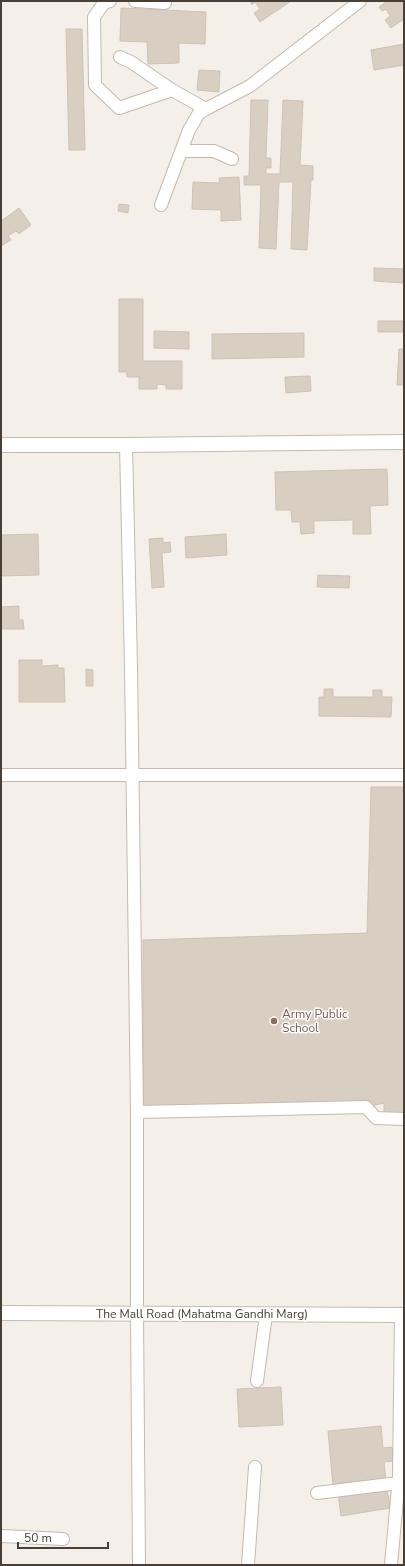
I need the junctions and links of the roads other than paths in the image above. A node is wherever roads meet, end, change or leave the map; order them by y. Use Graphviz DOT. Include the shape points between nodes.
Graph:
graph roads {
  1 [pos="110,1"];
  2 [pos="135,1"];
  3 [pos="165,1"];
  4 [pos="360,1"];
  5 [pos="120,57"];
  6 [pos="172,90"];
  7 [pos="206,109"];
  8 [pos="181,151"];
  9 [pos="232,159"];
  10 [pos="161,205"];
  11 [pos="404,442"];
  12 [pos="1,445"];
  13 [pos="126,445"];
  14 [pos="404,774"];
  15 [pos="132,775"];
  16 [pos="1,776"];
  17 [pos="137,1112"];
  18 [pos="404,1119"];
  19 [pos="1,1313"];
  20 [pos="137,1314"];
  21 [pos="266,1314"];
  22 [pos="402,1315"];
  23 [pos="257,1381"];
  24 [pos="254,1467"];
  25 [pos="398,1483"];
  26 [pos="317,1493"];
  27 [pos="1,1536"];
  28 [pos="63,1539"];
  29 [pos="139,1565"];
  30 [pos="248,1565"];
  31 [pos="391,1565"];
  1 -- 6 [label="street" via="104,3 94,17 94,85 119,108"];
  2 -- 3 [label="street"];
  4 -- 7 [label="street" via="250,86"];
  5 -- 6 [label="street"];
  6 -- 7 [label="street"];
  7 -- 8 [label="street" via="199,113"];
  8 -- 9 [label="street" via="214,151"];
  8 -- 10 [label="street"];
  11 -- 13 [label="street"];
  12 -- 13 [label="street"];
  13 -- 15 [label="street"];
  14 -- 15 [label="street"];
  15 -- 16 [label="street"];
  15 -- 17 [label="street"];
  17 -- 18 [label="street" via="366,1107 376,1118"];
  17 -- 20 [label="street"];
  19 -- 20 [label="street, The Mall Road (Mahatma Gandhi Marg)"];
  20 -- 21 [label="street, The Mall Road (Mahatma Gandhi Marg)"];
  20 -- 29 [label="street"];
  21 -- 22 [label="street, The Mall Road (Mahatma Gandhi Marg)"];
  21 -- 23 [label="street"];
  22 -- 25 [label="street"];
  24 -- 30 [label="street"];
  25 -- 26 [label="street"];
  25 -- 31 [label="street"];
  27 -- 28 [label="street"];
}
